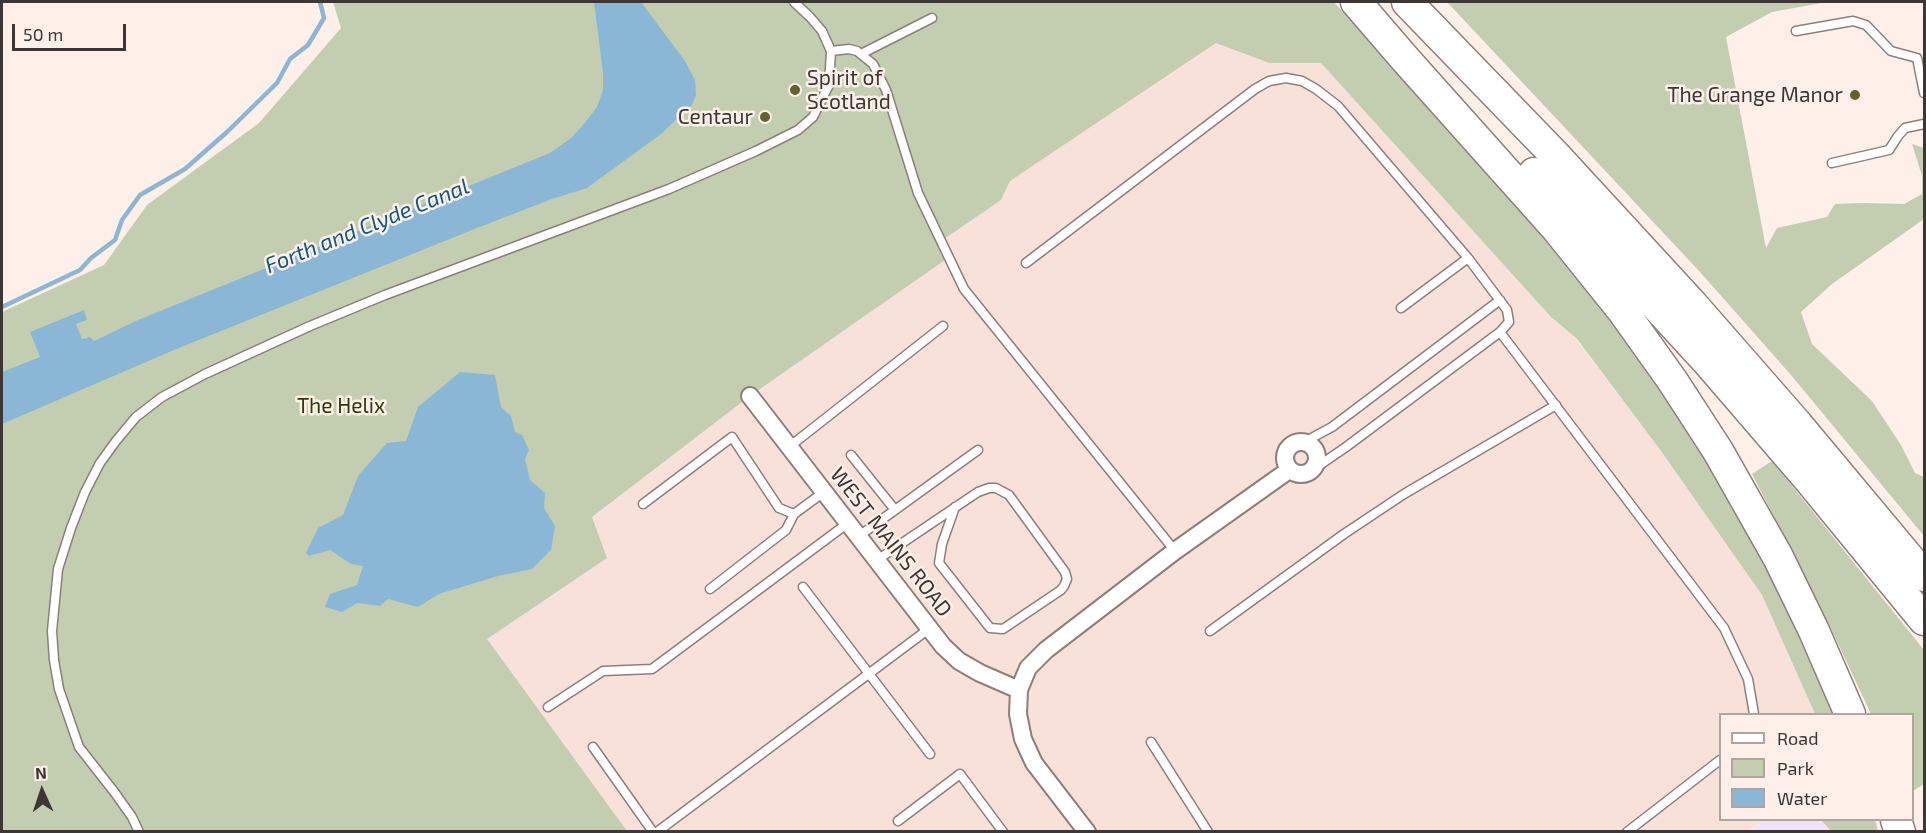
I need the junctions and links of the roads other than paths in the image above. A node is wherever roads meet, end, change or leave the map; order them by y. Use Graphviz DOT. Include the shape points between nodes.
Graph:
graph roads {
  1 [pos="794,2"];
  2 [pos="1356,2"];
  3 [pos="1370,2"];
  4 [pos="1407,2"];
  5 [pos="932,18"];
  6 [pos="1796,31"];
  7 [pos="831,51"];
  8 [pos="861,54"];
  9 [pos="1924,93"];
  10 [pos="1924,124"];
  11 [pos="1832,163"];
  12 [pos="1468,258"];
  13 [pos="1026,263"];
  14 [pos="1500,300"];
  15 [pos="1401,308"];
  16 [pos="943,326"];
  17 [pos="1500,332"];
  18 [pos="750,396"];
  19 [pos="1556,405"];
  20 [pos="1304,442"];
  21 [pos="789,447"];
  22 [pos="978,450"];
  23 [pos="851,455"];
  24 [pos="1289,470"];
  25 [pos="1311,471"];
  26 [pos="824,492"];
  27 [pos="643,504"];
  28 [pos="956,507"];
  29 [pos="895,510"];
  30 [pos="794,514"];
  31 [pos="848,523"];
  32 [pos="859,536"];
  33 [pos="1175,551"];
  34 [pos="877,560"];
  35 [pos="1924,576"];
  36 [pos="803,587"];
  37 [pos="710,589"];
  38 [pos="1924,620"];
  39 [pos="930,628"];
  40 [pos="1210,631"];
  41 [pos="869,673"];
  42 [pos="1019,690"];
  43 [pos="548,707"];
  44 [pos="1754,713"];
  45 [pos="1850,713"];
  46 [pos="1151,742"];
  47 [pos="593,747"];
  48 [pos="930,754"];
  49 [pos="1719,761"];
  50 [pos="898,821"];
  51 [pos="138,831"];
  52 [pos="655,831"];
  53 [pos="1004,831"];
  54 [pos="1087,831"];
  55 [pos="1208,831"];
  56 [pos="1627,831"];
  1 -- 7 [label="lane" via="822,31"];
  2 -- 45 [label="highway" via="1564,237 1672,380 1778,557"];
  3 -- 38 [label="highway" via="1666,316 1811,482"];
  4 -- 35 [label="highway" via="1556,155 1693,305"];
  5 -- 8 [label="lane"];
  6 -- 9 [label="lane" via="1853,21 1866,25 1891,51 1917,57"];
  7 -- 8 [label="lane" via="849,49"];
  7 -- 51 [label="lane" via="829,85 813,117 798,130 669,189 310,326 162,397 136,417 100,463 78,510 57,569 52,631 59,689 79,747 132,817"];
  8 -- 33 [label="lane" via="873,64 883,83 918,193 964,289"];
  10 -- 11 [label="lane" via="1905,128 1889,150"];
  12 -- 13 [label="lane" via="1338,106 1302,81 1286,78 1255,89"];
  12 -- 14 [label="lane"];
  12 -- 15 [label="lane"];
  14 -- 17 [label="lane" via="1509,316"];
  14 -- 20 [label="lane" via="1332,427"];
  16 -- 21 [label="lane"];
  17 -- 19 [label="lane"];
  17 -- 25 [label="lane"];
  18 -- 21 [label="street, WEST MAINS ROAD"];
  19 -- 40 [label="lane" via="1404,494"];
  19 -- 44 [label="lane" via="1724,628 1748,679"];
  20 -- 24 [label="street" via="1287,448 1284,459"];
  20 -- 25 [label="street" via="1316,452"];
  21 -- 26 [label="street, WEST MAINS ROAD"];
  22 -- 29 [label="lane"];
  23 -- 29 [label="lane"];
  24 -- 25 [label="street" via="1300,475"];
  24 -- 33 [label="street"];
  26 -- 30 [label="lane"];
  26 -- 31 [label="street, WEST MAINS ROAD"];
  27 -- 30 [label="lane" via="732,437 779,508"];
  28 -- 28 [label="lane" via="989,488 1009,495 1065,572 1067,579 1061,590 1003,629 990,628 939,563"];
  28 -- 34 [label="lane"];
  29 -- 32 [label="lane"];
  30 -- 37 [label="lane" via="786,530"];
  31 -- 32 [label="street, WEST MAINS ROAD"];
  31 -- 43 [label="lane" via="652,669 603,670"];
  32 -- 34 [label="street, WEST MAINS ROAD"];
  33 -- 42 [label="street" via="1046,650 1028,668"];
  34 -- 39 [label="street, WEST MAINS ROAD"];
  36 -- 41 [label="lane"];
  39 -- 41 [label="lane"];
  39 -- 42 [label="street, WEST MAINS ROAD" via="959,661"];
  41 -- 48 [label="lane"];
  41 -- 52 [label="lane"];
  42 -- 54 [label="street" via="1023,739 1034,764"];
  46 -- 55 [label="lane"];
  47 -- 52 [label="lane"];
  49 -- 56 [label="lane"];
  50 -- 53 [label="lane" via="960,774"];
}
